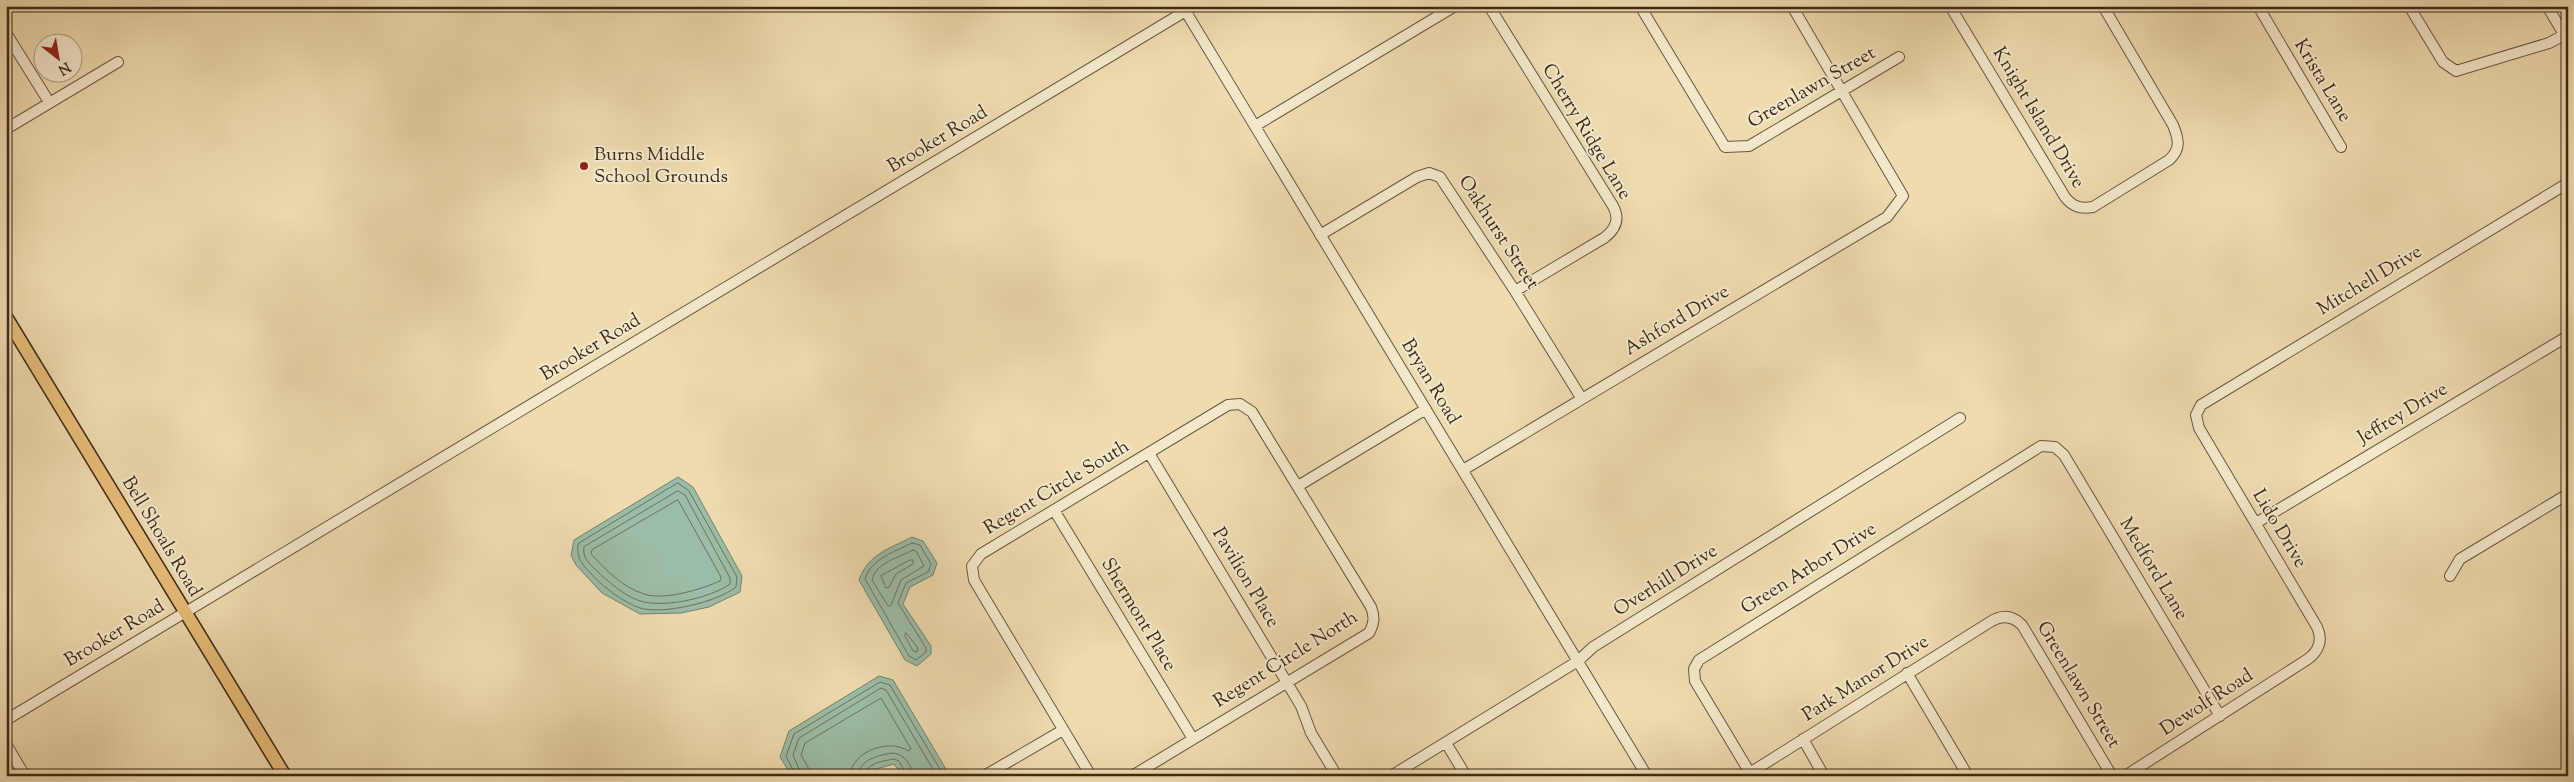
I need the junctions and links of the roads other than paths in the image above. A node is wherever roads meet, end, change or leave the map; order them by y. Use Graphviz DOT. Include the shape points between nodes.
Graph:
graph roads {
  1 [pos="1455,6"];
  2 [pos="1489,6"];
  3 [pos="1640,6"];
  4 [pos="1792,6"];
  5 [pos="1950,6"];
  6 [pos="2103,6"];
  7 [pos="2258,6"];
  8 [pos="2409,6"];
  9 [pos="2547,6"];
  10 [pos="1187,8"];
  11 [pos="6,33"];
  12 [pos="2566,38"];
  13 [pos="1899,57"];
  14 [pos="118,62"];
  15 [pos="1844,91"];
  16 [pos="49,102"];
  17 [pos="1256,126"];
  18 [pos="6,129"];
  19 [pos="2341,148"];
  20 [pos="2568,184"];
  21 [pos="1320,234"];
  22 [pos="1515,291"];
  23 [pos="6,317"];
  24 [pos="2568,336"];
  25 [pos="1582,398"];
  26 [pos="1426,409"];
  27 [pos="2196,415"];
  28 [pos="1960,418"];
  29 [pos="2050,446"];
  30 [pos="1149,453"];
  31 [pos="1463,470"];
  32 [pos="1298,486"];
  33 [pos="2568,494"];
  34 [pos="1054,510"];
  35 [pos="2256,523"];
  36 [pos="2450,576"];
  37 [pos="185,613"];
  38 [pos="2008,617"];
  39 [pos="2308,659"];
  40 [pos="1578,661"];
  41 [pos="1907,674"];
  42 [pos="1287,682"];
  43 [pos="2220,716"];
  44 [pos="6,720"];
  45 [pos="1063,730"];
  46 [pos="1193,739"];
  47 [pos="1803,739"];
  48 [pos="1446,743"];
  49 [pos="6,744"];
  50 [pos="1747,774"];
  51 [pos="25,776"];
  52 [pos="285,776"];
  53 [pos="984,776"];
  54 [pos="1091,776"];
  55 [pos="1132,776"];
  56 [pos="1337,776"];
  57 [pos="1391,776"];
  58 [pos="1466,776"];
  59 [pos="1648,776"];
  60 [pos="1824,776"];
  61 [pos="1968,776"];
  62 [pos="2112,776"];
  63 [pos="2125,776"];
  1 -- 17 [label="street"];
  2 -- 22 [label="street, Cherry Ridge Lane" via="1617,217 1614,228 1604,238"];
  3 -- 15 [label="street, Greenlawn Street" via="1726,147 1749,146"];
  4 -- 15 [label="street"];
  5 -- 6 [label="street, Knight Island Drive" via="2065,198 2076,207 2084,208 2092,207 2169,160 2179,147 2173,125"];
  7 -- 19 [label="street, Krista Lane"];
  8 -- 12 [label="street" via="2443,62 2456,71"];
  9 -- 12 [label="street"];
  10 -- 17 [label="street, Bryan Road"];
  10 -- 37 [label="street, Brooker Road"];
  11 -- 16 [label="street"];
  13 -- 15 [label="street, Greenlawn Street"];
  14 -- 16 [label="street"];
  15 -- 25 [label="street, Ashford Drive" via="1903,196 1887,217"];
  16 -- 18 [label="street"];
  17 -- 21 [label="street, Bryan Road"];
  20 -- 27 [label="street, Mitchell Drive" via="2206,400"];
  21 -- 22 [label="street, Oakhurst Street" via="1417,177 1435,174 1445,182"];
  21 -- 26 [label="street, Bryan Road"];
  22 -- 25 [label="street, Oakhurst Street"];
  23 -- 37 [label="main road, Bell Shoals Road"];
  24 -- 35 [label="street, Jeffrey Drive"];
  25 -- 31 [label="street, Ashford Drive"];
  26 -- 31 [label="street, Bryan Road"];
  26 -- 32 [label="street"];
  27 -- 35 [label="street, Lido Drive" via="2199,428"];
  28 -- 40 [label="street, Overhill Drive" via="1601,642"];
  29 -- 43 [label="street, Medford Lane" via="2064,455"];
  29 -- 50 [label="street, Green Arbor Drive" via="2031,450 1699,660 1694,669 1695,681"];
  30 -- 32 [label="street, Regent Circle South" via="1228,405 1240,404 1252,412"];
  30 -- 34 [label="street, Regent Circle South"];
  30 -- 42 [label="street, Pavilion Place"];
  31 -- 40 [label="street, Bryan Road"];
  32 -- 42 [label="street, Regent Circle North" via="1371,607 1374,620 1369,633"];
  33 -- 36 [label="street" via="2460,559"];
  34 -- 45 [label="street, Regent Circle South" via="981,554 972,566 972,573"];
  34 -- 46 [label="street, Shermont Place"];
  35 -- 39 [label="street, Lido Drive" via="2319,632 2318,649"];
  37 -- 44 [label="street, Brooker Road"];
  37 -- 52 [label="main road, Bell Shoals Road"];
  38 -- 41 [label="street, Park Manor Drive" via="1994,620"];
  38 -- 62 [label="street, Greenlawn Street" via="2022,625"];
  39 -- 43 [label="street, Dewolf Road"];
  40 -- 48 [label="street, Overhill Drive"];
  40 -- 59 [label="street, Bryan Road"];
  41 -- 47 [label="street, Park Manor Drive"];
  41 -- 61 [label="street"];
  42 -- 46 [label="street, Regent Circle North"];
  42 -- 56 [label="street, Pavilion Place" via="1302,706 1311,733"];
  43 -- 63 [label="street, Dewolf Road"];
  45 -- 53 [label="street"];
  45 -- 54 [label="street"];
  46 -- 55 [label="street, Regent Circle North"];
  47 -- 50 [label="street, Park Manor Drive"];
  47 -- 60 [label="street"];
  48 -- 57 [label="street, Overhill Drive"];
  48 -- 58 [label="street"];
  49 -- 51 [label="street"];
}
